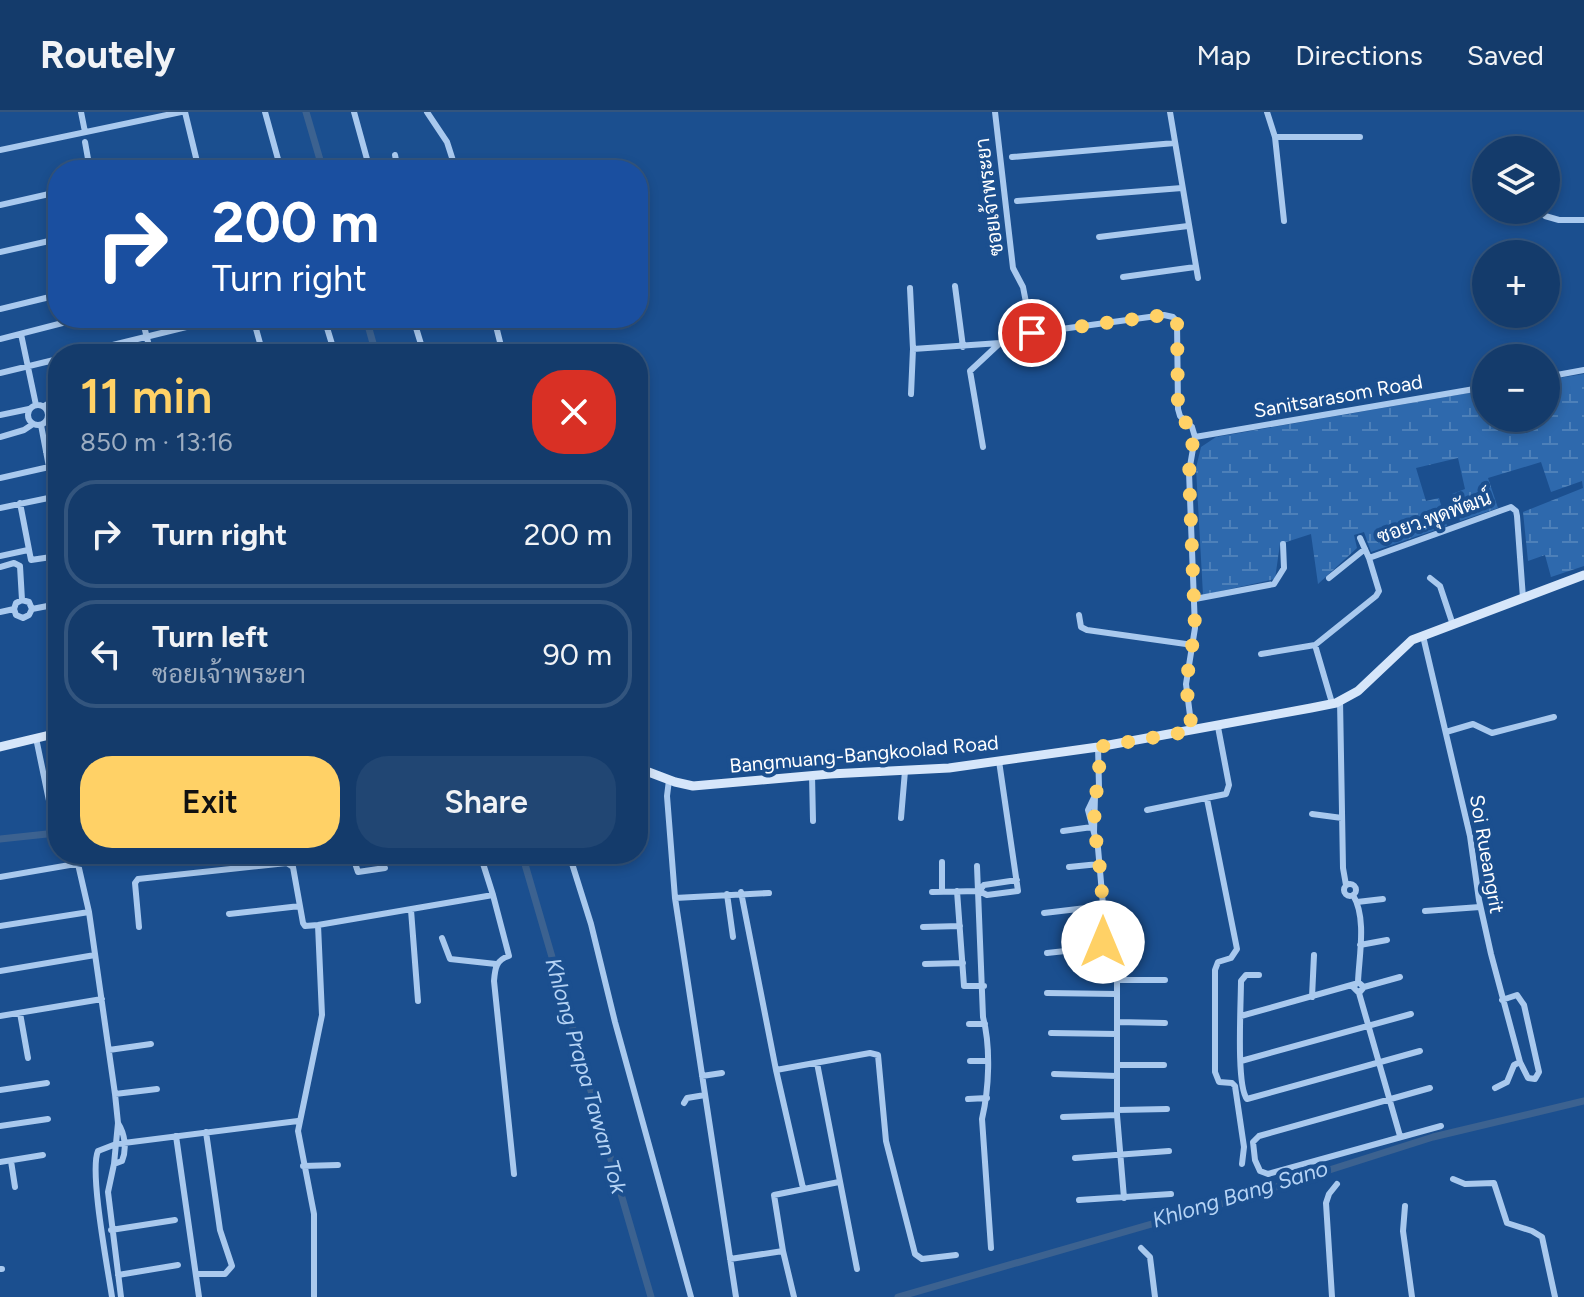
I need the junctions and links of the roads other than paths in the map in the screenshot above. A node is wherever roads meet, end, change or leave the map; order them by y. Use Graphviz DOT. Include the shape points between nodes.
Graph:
graph roads {
  1 [pos="81,112"];
  2 [pos="183,112"];
  3 [pos="265,112"];
  4 [pos="354,112"];
  5 [pos="427,112"];
  6 [pos="995,112"];
  7 [pos="1170,112"];
  8 [pos="1267,112"];
  9 [pos="85,132"];
  10 [pos="1275,137"];
  11 [pos="1360,137"];
  12 [pos="85,142"];
  13 [pos="1175,143"];
  14 [pos="0,150"];
  15 [pos="395,155"];
  16 [pos="1012,157"];
  17 [pos="88,160"];
  18 [pos="196,160"];
  19 [pos="278,160"];
  20 [pos="367,160"];
  21 [pos="396,160"];
  22 [pos="453,160"];
  23 [pos="1182,188"];
  24 [pos="48,194"];
  25 [pos="1017,201"];
  26 [pos="0,205"];
  27 [pos="1560,220"];
  28 [pos="1584,220"];
  29 [pos="1284,221"];
  30 [pos="1188,226"];
  31 [pos="1099,237"];
  32 [pos="48,241"];
  33 [pos="0,252"];
  34 [pos="1195,267"];
  35 [pos="1123,277"];
  36 [pos="1198,278"];
  37 [pos="955,286"];
  38 [pos="910,288"];
  39 [pos="48,297"];
  40 [pos="0,309"];
  41 [pos="48,327"];
  42 [pos="144,328"];
  43 [pos="180,328"];
  44 [pos="1032,333"];
  45 [pos="21,334"];
  46 [pos="146,336"];
  47 [pos="0,339"];
  48 [pos="1000,343"];
  49 [pos="115,344"];
  50 [pos="148,344"];
  51 [pos="963,347"];
  52 [pos="913,349"];
  53 [pos="48,361"];
  54 [pos="28,366"];
  55 [pos="1584,370"];
  56 [pos="0,373"];
  57 [pos="1560,374"];
  58 [pos="1472,389"];
  59 [pos="911,394"];
  60 [pos="48,403"];
  61 [pos="39,408"];
  62 [pos="48,408"];
  63 [pos="0,415"];
  64 [pos="37,424"];
  65 [pos="0,437"];
  66 [pos="1195,437"];
  67 [pos="983,447"];
  68 [pos="46,452"];
  69 [pos="48,462"];
  70 [pos="48,467"];
  71 [pos="0,478"];
  72 [pos="48,498"];
  73 [pos="20,503"];
  74 [pos="0,508"];
  75 [pos="1360,538"];
  76 [pos="1283,544"];
  77 [pos="1365,549"];
  78 [pos="28,550"];
  79 [pos="0,556"];
  80 [pos="48,558"];
  81 [pos="1369,558"];
  82 [pos="0,567"];
  83 [pos="1584,575"];
  84 [pos="1329,578"];
  85 [pos="1430,578"];
  86 [pos="1523,598"];
  87 [pos="1195,599"];
  88 [pos="22,600"];
  89 [pos="48,606"];
  90 [pos="14,609"];
  91 [pos="32,609"];
  92 [pos="0,612"];
  93 [pos="1079,615"];
  94 [pos="1453,625"];
  95 [pos="1423,636"];
  96 [pos="1193,645"];
  97 [pos="1315,645"];
  98 [pos="1261,654"];
  99 [pos="1336,702"];
  100 [pos="1554,717"];
  101 [pos="1218,727"];
  102 [pos="1192,731"];
  103 [pos="1446,732"];
  104 [pos="48,735"];
  105 [pos="36,738"];
  106 [pos="0,747"];
  107 [pos="1098,747"];
  108 [pos="999,761"];
  109 [pos="905,771"];
  110 [pos="648,772"];
  111 [pos="812,775"];
  112 [pos="669,780"];
  113 [pos="48,796"];
  114 [pos="1207,799"];
  115 [pos="1147,810"];
  116 [pos="1312,814"];
  117 [pos="901,818"];
  118 [pos="1342,818"];
  119 [pos="813,821"];
  120 [pos="1094,828"];
  121 [pos="1063,831"];
  122 [pos="942,862"];
  123 [pos="78,864"];
  124 [pos="278,864"];
  125 [pos="288,864"];
  126 [pos="355,864"];
  127 [pos="483,864"];
  128 [pos="572,864"];
  129 [pos="1099,864"];
  130 [pos="977,866"];
  131 [pos="1069,867"];
  132 [pos="385,868"];
  133 [pos="0,877"];
  134 [pos="1017,880"];
  135 [pos="957,891"];
  136 [pos="979,891"];
  137 [pos="741,892"];
  138 [pos="932,892"];
  139 [pos="942,892"];
  140 [pos="769,893"];
  141 [pos="727,894"];
  142 [pos="493,895"];
  143 [pos="675,898"];
  144 [pos="1355,899"];
  145 [pos="1383,899"];
  146 [pos="300,906"];
  147 [pos="1103,906"];
  148 [pos="1480,907"];
  149 [pos="411,910"];
  150 [pos="1425,911"];
  151 [pos="89,912"];
  152 [pos="1044,913"];
  153 [pos="229,914"];
  154 [pos="318,925"];
  155 [pos="0,926"];
  156 [pos="960,926"];
  157 [pos="139,927"];
  158 [pos="923,927"];
  159 [pos="733,937"];
  160 [pos="442,938"];
  161 [pos="1106,939"];
  162 [pos="1387,940"];
  163 [pos="1360,945"];
  164 [pos="1102,947"];
  165 [pos="1113,951"];
  166 [pos="1047,953"];
  167 [pos="95,955"];
  168 [pos="1314,955"];
  169 [pos="963,963"];
  170 [pos="496,964"];
  171 [pos="925,964"];
  172 [pos="0,971"];
  173 [pos="1259,975"];
  174 [pos="1400,977"];
  175 [pos="1117,980"];
  176 [pos="1165,980"];
  177 [pos="984,986"];
  178 [pos="1359,986"];
  179 [pos="1047,993"];
  180 [pos="1117,994"];
  181 [pos="1312,997"];
  182 [pos="102,999"];
  183 [pos="1502,1000"];
  184 [pos="418,1001"];
  185 [pos="20,1013"];
  186 [pos="1411,1014"];
  187 [pos="0,1016"];
  188 [pos="1241,1016"];
  189 [pos="1117,1022"];
  190 [pos="1165,1023"];
  191 [pos="969,1024"];
  192 [pos="985,1024"];
  193 [pos="1368,1025"];
  194 [pos="1051,1033"];
  195 [pos="1117,1034"];
  196 [pos="151,1044"];
  197 [pos="109,1050"];
  198 [pos="1420,1051"];
  199 [pos="28,1058"];
  200 [pos="970,1061"];
  201 [pos="987,1061"];
  202 [pos="1241,1061"];
  203 [pos="1380,1062"];
  204 [pos="1520,1062"];
  205 [pos="817,1063"];
  206 [pos="1117,1065"];
  207 [pos="1164,1065"];
  208 [pos="776,1070"];
  209 [pos="722,1073"];
  210 [pos="1054,1074"];
  211 [pos="702,1076"];
  212 [pos="1117,1076"];
  213 [pos="47,1083"];
  214 [pos="1430,1088"];
  215 [pos="1495,1088"];
  216 [pos="157,1089"];
  217 [pos="0,1090"];
  218 [pos="115,1094"];
  219 [pos="705,1095"];
  220 [pos="987,1098"];
  221 [pos="968,1099"];
  222 [pos="1390,1099"];
  223 [pos="684,1103"];
  224 [pos="1167,1109"];
  225 [pos="1117,1113"];
  226 [pos="1063,1117"];
  227 [pos="48,1119"];
  228 [pos="298,1121"];
  229 [pos="0,1126"];
  230 [pos="1441,1126"];
  231 [pos="206,1132"];
  232 [pos="176,1136"];
  233 [pos="1400,1136"];
  234 [pos="120,1144"];
  235 [pos="1169,1151"];
  236 [pos="43,1155"];
  237 [pos="1120,1155"];
  238 [pos="1075,1158"];
  239 [pos="11,1161"];
  240 [pos="0,1162"];
  241 [pos="1242,1164"];
  242 [pos="338,1165"];
  243 [pos="303,1166"];
  244 [pos="514,1174"];
  245 [pos="1453,1179"];
  246 [pos="839,1182"];
  247 [pos="1337,1184"];
  248 [pos="15,1187"];
  249 [pos="803,1188"];
  250 [pos="1171,1194"];
  251 [pos="1124,1198"];
  252 [pos="1079,1200"];
  253 [pos="1405,1206"];
  254 [pos="175,1220"];
  255 [pos="111,1230"];
  256 [pos="991,1248"];
  257 [pos="1141,1248"];
  258 [pos="783,1251"];
  259 [pos="956,1255"];
  260 [pos="730,1259"];
  261 [pos="178,1265"];
  262 [pos="857,1269"];
  263 [pos="196,1274"];
  264 [pos="118,1275"];
  265 [pos="112,1297"];
  266 [pos="121,1297"];
  267 [pos="199,1297"];
  268 [pos="315,1297"];
  269 [pos="691,1297"];
  270 [pos="736,1297"];
  271 [pos="794,1297"];
  272 [pos="1155,1297"];
  273 [pos="1332,1297"];
  274 [pos="1412,1297"];
  275 [pos="1555,1297"];
  1 -- 9 [label="street"];
  2 -- 9 [label="street"];
  2 -- 18 [label="street"];
  3 -- 19 [label="street"];
  4 -- 20 [label="street"];
  5 -- 22 [label="street"];
  6 -- 44 [label="street, ซอยเจ้าพระยา" via="1013,268 1023,287"];
  7 -- 13 [label="street"];
  8 -- 10 [label="street"];
  9 -- 14 [label="street"];
  10 -- 11 [label="street"];
  10 -- 29 [label="street"];
  12 -- 17 [label="street"];
  13 -- 16 [label="street"];
  13 -- 23 [label="street"];
  15 -- 21 [label="street"];
  23 -- 25 [label="street"];
  23 -- 30 [label="street"];
  24 -- 26 [label="street"];
  27 -- 28 [label="street"];
  30 -- 31 [label="street"];
  30 -- 34 [label="street"];
  32 -- 33 [label="street"];
  34 -- 35 [label="street"];
  34 -- 36 [label="street"];
  37 -- 51 [label="street"];
  38 -- 52 [label="street"];
  39 -- 40 [label="street"];
  41 -- 45 [label="street"];
  42 -- 46 [label="street"];
  43 -- 46 [label="street"];
  44 -- 48 [label="street"];
  44 -- 66 [label="street" via="1173,317 1178,409"];
  45 -- 47 [label="street"];
  45 -- 54 [label="street"];
  46 -- 49 [label="street"];
  46 -- 50 [label="street"];
  48 -- 51 [label="street"];
  48 -- 67 [label="street" via="970,371"];
  51 -- 52 [label="street"];
  52 -- 59 [label="street"];
  53 -- 54 [label="street"];
  54 -- 56 [label="street"];
  54 -- 61 [label="street"];
  55 -- 57 [label="street"];
  58 -- 66 [label="street, Sanitsarasom Road"];
  60 -- 61 [label="street"];
  61 -- 62 [label="street"];
  61 -- 63 [label="street"];
  61 -- 64 [label="street" via="28,417"];
  61 -- 64 [label="street" via="47,421"];
  64 -- 65 [label="street"];
  64 -- 68 [label="street"];
  66 -- 87 [label="street" via="1189,472"];
  68 -- 69 [label="street"];
  70 -- 71 [label="street"];
  72 -- 73 [label="street"];
  73 -- 74 [label="street"];
  73 -- 78 [label="street"];
  75 -- 77 [label="street"];
  76 -- 87 [label="street" via="1284,568 1274,584"];
  77 -- 81 [label="street"];
  77 -- 84 [label="street"];
  78 -- 79 [label="street"];
  78 -- 80 [label="street" via="33,561"];
  81 -- 86 [label="street, ซอยว.พุดพัฒน์" via="1511,507 1517,516"];
  81 -- 97 [label="street" via="1376,596"];
  82 -- 88 [label="street" via="20,566"];
  83 -- 86 [label="street, Bangmuang-Bangkoolad Road"];
  85 -- 94 [label="street" via="1440,586"];
  86 -- 94 [label="street, Bangmuang-Bangkoolad Road"];
  87 -- 96 [label="street"];
  88 -- 90 [label="street"];
  88 -- 91 [label="street"];
  89 -- 91 [label="street"];
  90 -- 91 [label="street" via="23,618"];
  90 -- 92 [label="street"];
  93 -- 96 [label="street" via="1087,630"];
  94 -- 95 [label="street, Bangmuang-Bangkoolad Road"];
  95 -- 99 [label="street, Bangmuang-Bangkoolad Road" via="1412,640 1358,691"];
  95 -- 103 [label="street, Soi Rueangrit"];
  96 -- 102 [label="street" via="1186,684"];
  97 -- 98 [label="street"];
  97 -- 99 [label="street"];
  99 -- 101 [label="street, Bangmuang-Bangkoolad Road"];
  99 -- 118 [label="street"];
  100 -- 103 [label="street" via="1492,733 1473,724"];
  101 -- 102 [label="street, Bangmuang-Bangkoolad Road"];
  101 -- 114 [label="street" via="1229,785 1226,794"];
  102 -- 107 [label="street, Bangmuang-Bangkoolad Road"];
  103 -- 148 [label="street, Soi Rueangrit" via="1472,844"];
  104 -- 105 [label="street"];
  105 -- 106 [label="street"];
  105 -- 113 [label="street"];
  107 -- 108 [label="street, Bangmuang-Bangkoolad Road"];
  107 -- 120 [label="street" via="1100,781 1088,810"];
  108 -- 109 [label="street, Bangmuang-Bangkoolad Road"];
  108 -- 134 [label="street"];
  109 -- 111 [label="street, Bangmuang-Bangkoolad Road"];
  109 -- 117 [label="street"];
  110 -- 112 [label="street, Bangmuang-Bangkoolad Road"];
  111 -- 112 [label="street, Bangmuang-Bangkoolad Road" via="693,786"];
  111 -- 119 [label="street"];
  112 -- 143 [label="street"];
  114 -- 115 [label="street"];
  114 -- 241 [label="street" via="1237,949 1215,970 1215,1072 1219,1082 1235,1086"];
  116 -- 118 [label="street"];
  118 -- 144 [label="street" via="1343,868 1346,885 1354,885"];
  120 -- 121 [label="street"];
  120 -- 129 [label="street"];
  122 -- 139 [label="street"];
  123 -- 133 [label="street"];
  123 -- 151 [label="street"];
  124 -- 157 [label="street" via="138,879"];
  125 -- 146 [label="street"];
  126 -- 132 [label="street" via="358,872"];
  127 -- 142 [label="street"];
  128 -- 269 [label="street"];
  129 -- 131 [label="street"];
  129 -- 147 [label="street"];
  130 -- 136 [label="street"];
  134 -- 136 [label="street" via="984,885"];
  134 -- 136 [label="street" via="1018,891"];
  135 -- 136 [label="street"];
  135 -- 139 [label="street"];
  135 -- 156 [label="street"];
  136 -- 177 [label="street"];
  137 -- 140 [label="street"];
  137 -- 141 [label="street"];
  137 -- 208 [label="street"];
  138 -- 139 [label="street"];
  141 -- 143 [label="street"];
  141 -- 159 [label="street"];
  142 -- 149 [label="street"];
  142 -- 170 [label="street" via="509,956"];
  143 -- 211 [label="street"];
  144 -- 145 [label="street"];
  144 -- 163 [label="street"];
  146 -- 153 [label="street"];
  146 -- 154 [label="street" via="303,925"];
  147 -- 152 [label="street"];
  147 -- 161 [label="street"];
  148 -- 150 [label="street"];
  148 -- 183 [label="street, Soi Rueangrit"];
  149 -- 154 [label="street"];
  149 -- 184 [label="street"];
  151 -- 155 [label="street"];
  151 -- 167 [label="street"];
  154 -- 228 [label="street" via="322,1015"];
  156 -- 158 [label="street"];
  156 -- 169 [label="street"];
  160 -- 170 [label="street" via="450,959"];
  161 -- 164 [label="street"];
  161 -- 165 [label="street" via="1115,942"];
  162 -- 163 [label="street"];
  163 -- 178 [label="street"];
  164 -- 165 [label="street"];
  164 -- 166 [label="street"];
  165 -- 175 [label="street"];
  167 -- 172 [label="street"];
  167 -- 182 [label="street"];
  168 -- 181 [label="street"];
  169 -- 171 [label="street"];
  169 -- 177 [label="street" via="964,986"];
  170 -- 244 [label="street" via="496,1015"];
  173 -- 188 [label="street" via="1242,979"];
  174 -- 178 [label="street"];
  175 -- 176 [label="street"];
  175 -- 180 [label="street"];
  177 -- 192 [label="street"];
  178 -- 181 [label="street"];
  178 -- 193 [label="street"];
  179 -- 180 [label="street"];
  180 -- 189 [label="street"];
  181 -- 188 [label="street"];
  182 -- 185 [label="street"];
  182 -- 197 [label="street"];
  183 -- 204 [label="street, Soi Rueangrit"];
  183 -- 204 [label="street, Soi Rueangrit" via="1517,995 1524,1005 1539,1072 1535,1079 1526,1075"];
  185 -- 187 [label="street"];
  185 -- 199 [label="street"];
  186 -- 193 [label="street"];
  188 -- 202 [label="street"];
  189 -- 190 [label="street"];
  189 -- 195 [label="street"];
  191 -- 192 [label="street"];
  192 -- 201 [label="street"];
  193 -- 202 [label="street"];
  193 -- 203 [label="street"];
  194 -- 195 [label="street"];
  195 -- 206 [label="street"];
  196 -- 197 [label="street"];
  197 -- 218 [label="street"];
  198 -- 203 [label="street"];
  200 -- 201 [label="street"];
  201 -- 220 [label="street"];
  202 -- 203 [label="street" via="1247,1099"];
  203 -- 222 [label="street"];
  204 -- 215 [label="street" via="1507,1082"];
  205 -- 208 [label="street"];
  205 -- 246 [label="street"];
  205 -- 259 [label="street" via="878,1055 886,1141 915,1254 922,1259"];
  206 -- 207 [label="street"];
  206 -- 212 [label="street"];
  208 -- 249 [label="street"];
  209 -- 211 [label="street"];
  210 -- 212 [label="street"];
  211 -- 219 [label="street"];
  212 -- 225 [label="street"];
  213 -- 217 [label="street"];
  214 -- 222 [label="street"];
  216 -- 218 [label="street"];
  218 -- 234 [label="street"];
  219 -- 223 [label="street" via="685,1098"];
  219 -- 260 [label="street"];
  220 -- 221 [label="street"];
  220 -- 256 [label="street" via="982,1119"];
  222 -- 233 [label="street"];
  222 -- 233 [label="street" via="1259,1136 1253,1142 1255,1160 1268,1174"];
  224 -- 225 [label="street"];
  225 -- 226 [label="street"];
  225 -- 237 [label="street"];
  227 -- 229 [label="street"];
  228 -- 231 [label="street"];
  228 -- 243 [label="street"];
  230 -- 233 [label="street"];
  231 -- 232 [label="street"];
  231 -- 263 [label="street" via="220,1230 232,1266 225,1274"];
  232 -- 234 [label="street"];
  232 -- 263 [label="street"];
  234 -- 255 [label="street" via="124,1158 114,1164 108,1192"];
  234 -- 265 [label="street" via="101,1148 95,1159"];
  235 -- 237 [label="street"];
  236 -- 239 [label="street"];
  237 -- 238 [label="street"];
  237 -- 251 [label="street"];
  239 -- 240 [label="street"];
  239 -- 248 [label="street"];
  242 -- 243 [label="street"];
  243 -- 268 [label="street" via="314,1214"];
  245 -- 275 [label="street" via="1494,1183 1507,1223 1542,1237"];
  246 -- 249 [label="street"];
  246 -- 262 [label="street"];
  247 -- 273 [label="street" via="1326,1203"];
  249 -- 258 [label="street" via="774,1195"];
  250 -- 251 [label="street"];
  251 -- 252 [label="street"];
  253 -- 274 [label="street"];
  254 -- 255 [label="street"];
  255 -- 264 [label="street"];
  257 -- 272 [label="street" via="1150,1257"];
  258 -- 260 [label="street"];
  258 -- 271 [label="street"];
  260 -- 270 [label="street"];
  261 -- 264 [label="street"];
  263 -- 267 [label="street"];
  264 -- 266 [label="street"];
}
